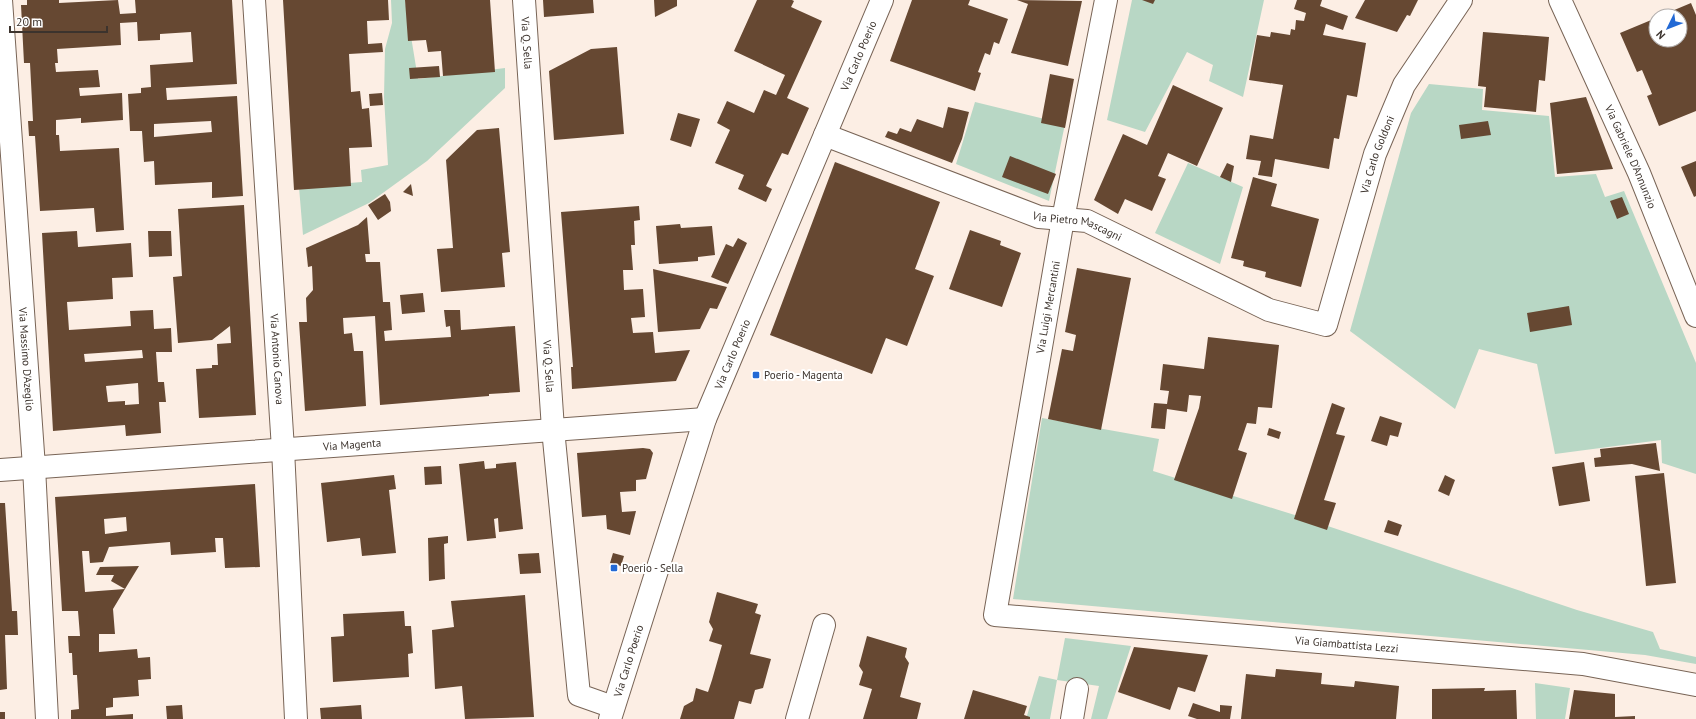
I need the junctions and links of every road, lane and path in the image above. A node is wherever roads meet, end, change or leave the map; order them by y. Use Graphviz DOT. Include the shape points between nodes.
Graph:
graph roads {
  1 [pos="2,0"];
  2 [pos="254,0"];
  3 [pos="524,0"];
  4 [pos="882,0"];
  5 [pos="1106,0"];
  6 [pos="1461,0"];
  7 [pos="1560,0"];
  8 [pos="825,135"];
  9 [pos="1063,219"];
  10 [pos="1696,316"];
  11 [pos="1326,325"];
  12 [pos="705,419"];
  13 [pos="553,429"];
  14 [pos="283,449"];
  15 [pos="34,467"];
  16 [pos="0,470"];
  17 [pos="995,615"];
  18 [pos="824,625"];
  19 [pos="1696,685"];
  20 [pos="1077,689"];
  21 [pos="612,713"];
  22 [pos="47,719"];
  23 [pos="296,719"];
  24 [pos="797,719"];
  25 [pos="1072,719"];
  1 -- 15 [label="street, Via Massimo D'Azeglio"];
  2 -- 14 [label="street, Via Antonio Canova"];
  3 -- 13 [label="street, Via Q. Sella"];
  4 -- 8 [label="street, Via Carlo Poerio"];
  5 -- 9 [label="street, Via Luigi Mercantini"];
  6 -- 11 [label="street, Via Carlo Goldoni" via="1404,85 1375,154"];
  7 -- 10 [label="street, Via Gabriele D'Annunzio" via="1639,173"];
  8 -- 9 [label="street, Via Pietro Mascagni" via="1039,217"];
  8 -- 12 [label="street, Via Carlo Poerio"];
  9 -- 11 [label="street, Via Pietro Mascagni" via="1087,221 1269,310"];
  9 -- 17 [label="street, Via Luigi Mercantini"];
  12 -- 13 [label="street, Via Magenta"];
  12 -- 21 [label="street, Via Carlo Poerio"];
  13 -- 14 [label="street, Via Magenta"];
  13 -- 21 [label="street, Via Q. Sella" via="579,695"];
  14 -- 15 [label="street, Via Magenta"];
  14 -- 23 [label="street, Via Antonio Canova"];
  15 -- 16 [label="street, Via Magenta"];
  15 -- 22 [label="street, Via Massimo D'Azeglio"];
  17 -- 19 [label="street, Via Giambattista Lezzi" via="1583,664"];
  18 -- 24 [label="street"];
  20 -- 25 [label="street"];
}
